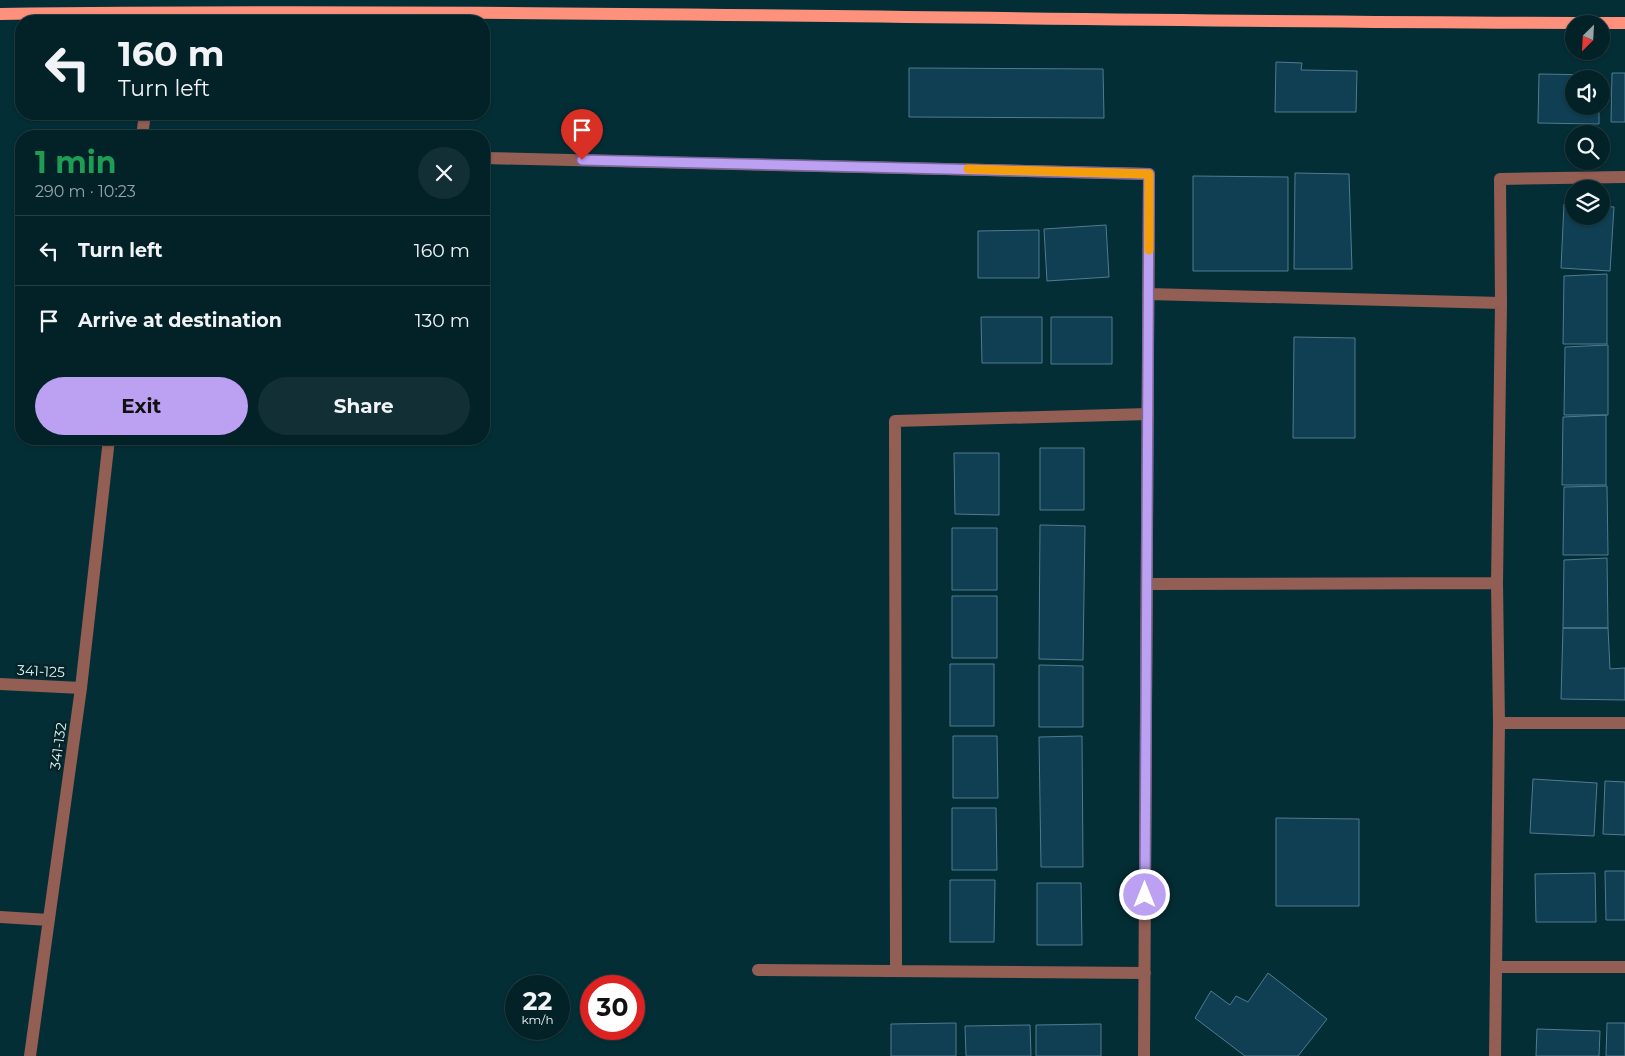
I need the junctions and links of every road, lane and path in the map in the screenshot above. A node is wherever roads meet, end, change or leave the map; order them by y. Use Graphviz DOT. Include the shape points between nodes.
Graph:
graph roads {
  1 [pos="0,14"];
  2 [pos="51,15"];
  3 [pos="274,15"];
  4 [pos="1625,23"];
  5 [pos="490,158"];
  6 [pos="1625,177"];
  7 [pos="1148,294"];
  8 [pos="1500,303"];
  9 [pos="1148,414"];
  10 [pos="108,445"];
  11 [pos="1497,583"];
  12 [pos="1147,584"];
  13 [pos="0,684"];
  14 [pos="82,688"];
  15 [pos="1499,723"];
  16 [pos="1625,723"];
  17 [pos="0,917"];
  18 [pos="49,920"];
  19 [pos="1496,966"];
  20 [pos="1625,967"];
  21 [pos="758,970"];
  22 [pos="896,971"];
  23 [pos="1144,973"];
  24 [pos="30,1056"];
  25 [pos="1144,1056"];
  26 [pos="1495,1056"];
  1 -- 2 [label="main road"];
  3 -- 4 [label="main road" via="455,12"];
  5 -- 7 [label="street" via="1149,174"];
  6 -- 8 [label="street" via="1500,179"];
  7 -- 8 [label="street"];
  7 -- 9 [label="street"];
  8 -- 11 [label="street"];
  9 -- 12 [label="street"];
  9 -- 22 [label="street" via="895,421"];
  10 -- 14 [label="street, 341-132"];
  11 -- 12 [label="street"];
  11 -- 15 [label="street"];
  12 -- 23 [label="street"];
  13 -- 14 [label="street, 341-125"];
  14 -- 18 [label="street, 341-132"];
  15 -- 16 [label="street"];
  15 -- 19 [label="street"];
  17 -- 18 [label="street"];
  18 -- 24 [label="street, 341-132"];
  19 -- 20 [label="street"];
  19 -- 26 [label="street"];
  21 -- 22 [label="street"];
  22 -- 23 [label="street"];
  23 -- 25 [label="street"];
}
